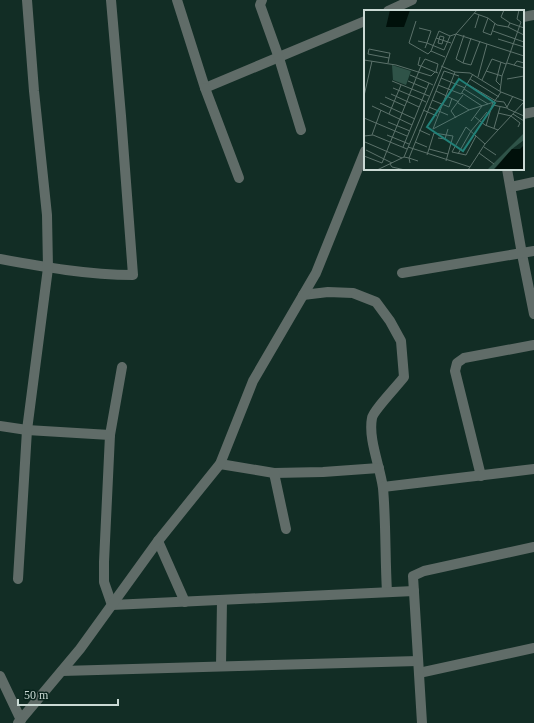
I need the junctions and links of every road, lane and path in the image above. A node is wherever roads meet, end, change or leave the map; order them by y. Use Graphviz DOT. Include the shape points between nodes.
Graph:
graph roads {
  1 [pos="27,0"];
  2 [pos="111,0"];
  3 [pos="177,0"];
  4 [pos="262,0"];
  5 [pos="412,0"];
  6 [pos="390,10"];
  7 [pos="534,15"];
  8 [pos="524,17"];
  9 [pos="364,21"];
  10 [pos="279,58"];
  11 [pos="205,88"];
  12 [pos="534,112"];
  13 [pos="524,114"];
  14 [pos="301,130"];
  15 [pos="364,153"];
  16 [pos="507,170"];
  17 [pos="239,178"];
  18 [pos="534,182"];
  19 [pos="511,187"];
  20 [pos="534,251"];
  21 [pos="522,254"];
  22 [pos="0,259"];
  23 [pos="48,268"];
  24 [pos="402,273"];
  25 [pos="303,295"];
  26 [pos="534,314"];
  27 [pos="534,345"];
  28 [pos="122,367"];
  29 [pos="0,426"];
  30 [pos="27,430"];
  31 [pos="110,435"];
  32 [pos="220,464"];
  33 [pos="379,468"];
  34 [pos="534,469"];
  35 [pos="274,473"];
  36 [pos="481,476"];
  37 [pos="383,487"];
  38 [pos="286,530"];
  39 [pos="158,541"];
  40 [pos="534,547"];
  41 [pos="18,579"];
  42 [pos="414,591"];
  43 [pos="387,592"];
  44 [pos="222,600"];
  45 [pos="185,602"];
  46 [pos="112,605"];
  47 [pos="534,648"];
  48 [pos="418,661"];
  49 [pos="220,666"];
  50 [pos="62,670"];
  51 [pos="419,673"];
  52 [pos="0,676"];
  53 [pos="2,687"];
  54 [pos="20,721"];
  55 [pos="422,723"];
  1 -- 23 [label="street" via="47,215"];
  2 -- 23 [label="street" via="133,275"];
  3 -- 11 [label="street"];
  4 -- 10 [label="street" via="260,5"];
  5 -- 6 [label="street"];
  7 -- 8 [label="street"];
  9 -- 10 [label="street"];
  10 -- 11 [label="street"];
  10 -- 14 [label="street"];
  11 -- 17 [label="street"];
  12 -- 13 [label="street"];
  15 -- 25 [label="street" via="316,273"];
  16 -- 19 [label="street"];
  18 -- 19 [label="street"];
  19 -- 21 [label="street"];
  20 -- 21 [label="street"];
  21 -- 24 [label="street"];
  21 -- 26 [label="street"];
  22 -- 23 [label="street"];
  23 -- 30 [label="street"];
  25 -- 32 [label="street" via="253,381"];
  25 -- 33 [label="street" via="353,293 376,302 401,341 404,377 375,410 372,417"];
  27 -- 36 [label="street" via="464,358 457,363 455,371"];
  28 -- 31 [label="street"];
  29 -- 30 [label="street"];
  30 -- 31 [label="street"];
  30 -- 41 [label="street"];
  31 -- 46 [label="street" via="104,582"];
  32 -- 35 [label="street"];
  32 -- 39 [label="street"];
  33 -- 35 [label="street"];
  33 -- 37 [label="street"];
  34 -- 36 [label="street"];
  35 -- 38 [label="street"];
  36 -- 37 [label="street"];
  37 -- 43 [label="street"];
  39 -- 45 [label="street"];
  39 -- 46 [label="street"];
  40 -- 42 [label="street" via="424,571 413,576"];
  42 -- 43 [label="street"];
  42 -- 48 [label="street"];
  43 -- 44 [label="street"];
  44 -- 45 [label="street"];
  44 -- 49 [label="street"];
  45 -- 46 [label="street"];
  46 -- 50 [label="street"];
  47 -- 51 [label="street"];
  48 -- 49 [label="street"];
  48 -- 51 [label="street"];
  49 -- 50 [label="street"];
  50 -- 54 [label="street"];
  51 -- 55 [label="street"];
  52 -- 53 [label="street"];
  53 -- 54 [label="street"];
}
